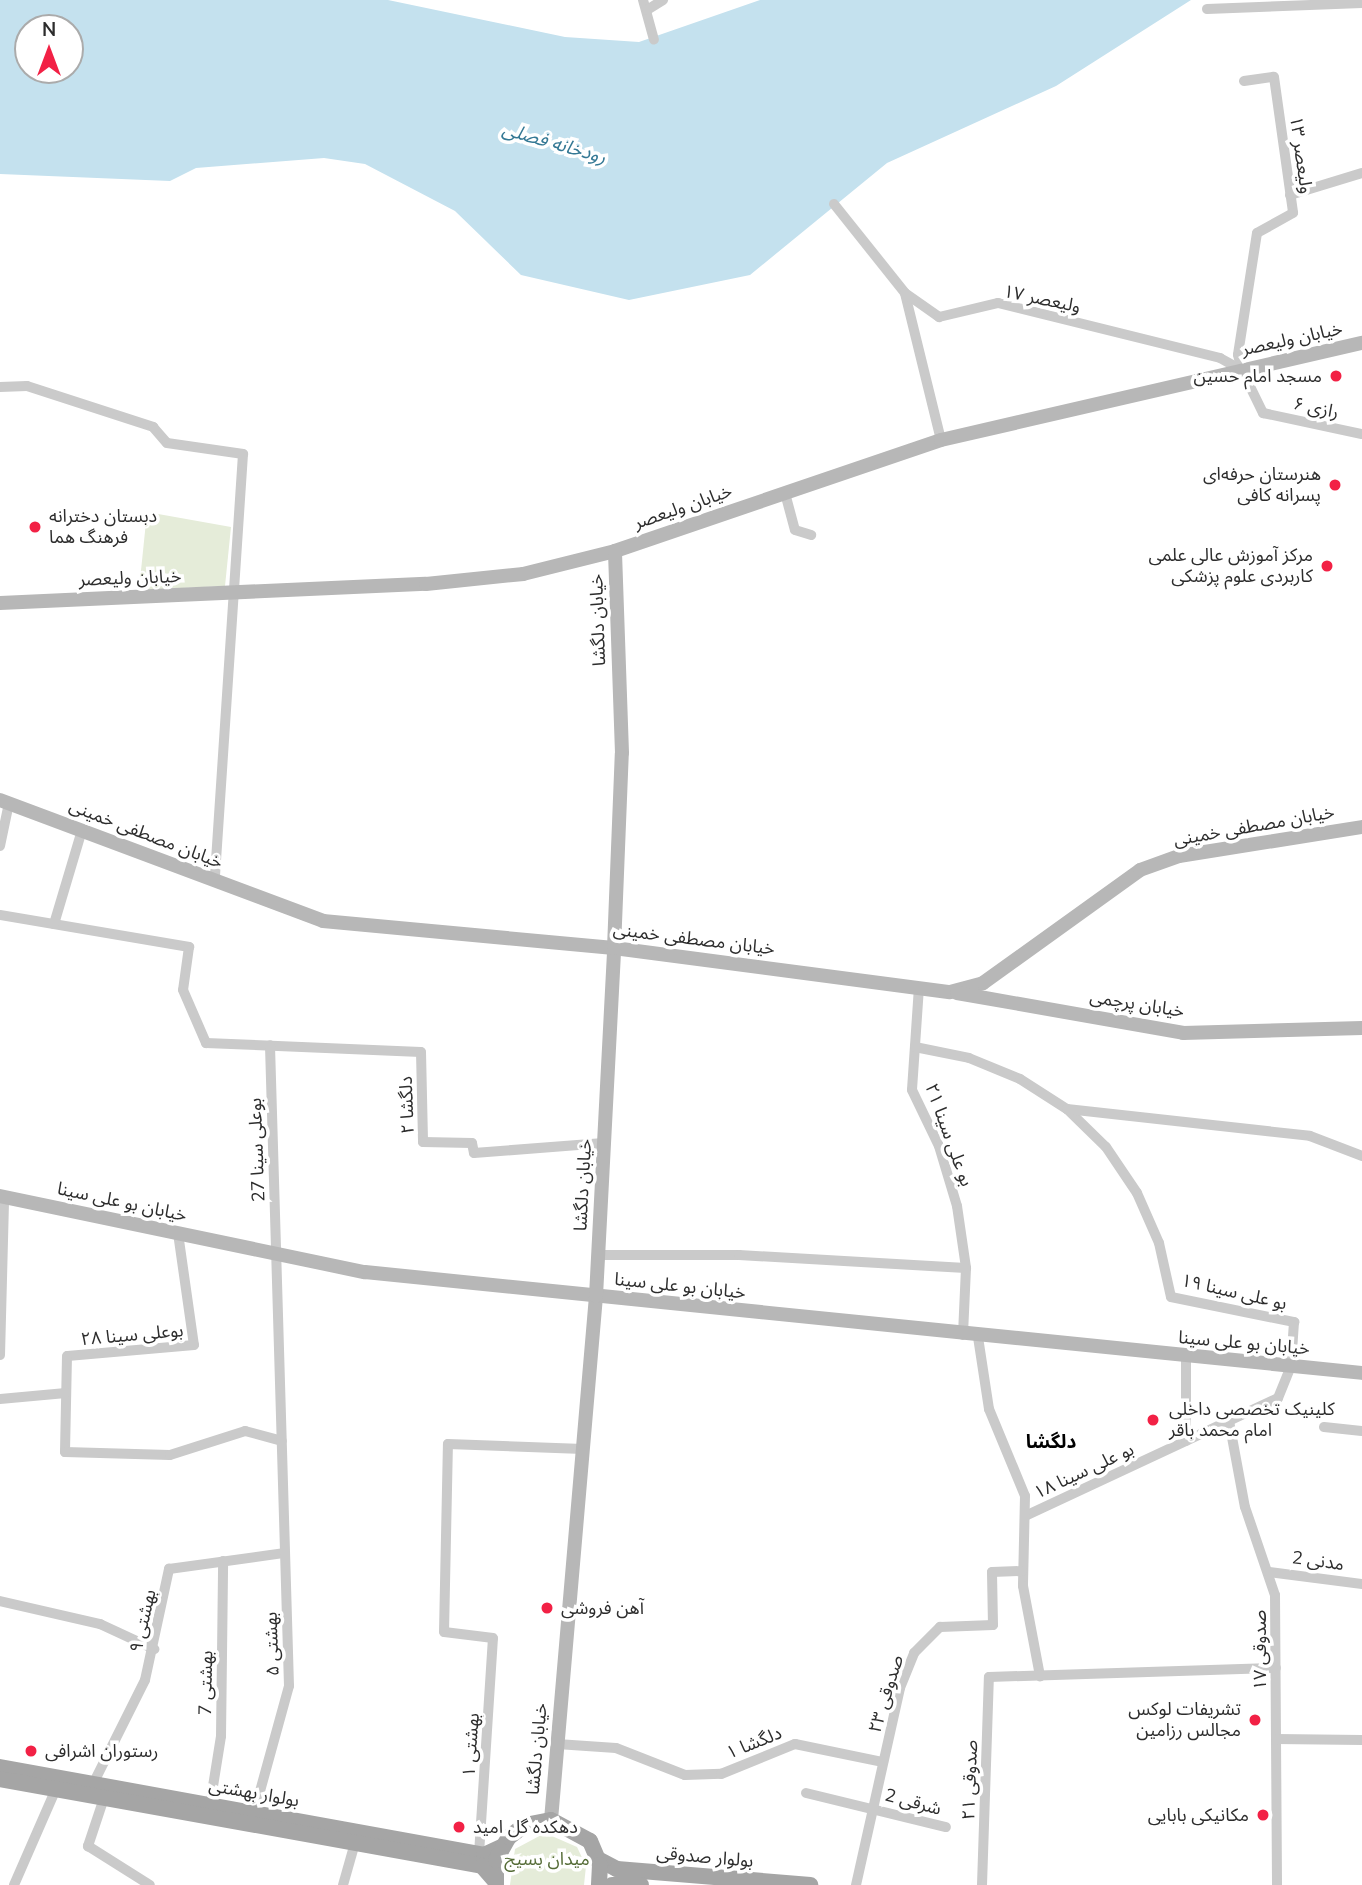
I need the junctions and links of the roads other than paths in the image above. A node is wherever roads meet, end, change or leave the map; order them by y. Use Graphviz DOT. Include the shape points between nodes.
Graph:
graph roads {
  1 [pos="663,0"];
  2 [pos="1362,3"];
  3 [pos="645,5"];
  4 [pos="1207,9"];
  5 [pos="654,40"];
  6 [pos="1244,81"];
  7 [pos="1362,173"];
  8 [pos="1290,195"];
  9 [pos="834,204"];
  10 [pos="905,293"];
  11 [pos="1362,343"];
  12 [pos="1242,370"];
  13 [pos="0,387"];
  14 [pos="1362,434"];
  15 [pos="941,440"];
  16 [pos="785,493"];
  17 [pos="811,535"];
  18 [pos="615,551"];
  19 [pos="234,594"];
  20 [pos="0,603"];
  21 [pos="4,802"];
  22 [pos="1362,827"];
  23 [pos="82,830"];
  24 [pos="0,846"];
  25 [pos="215,880"];
  26 [pos="0,915"];
  27 [pos="54,924"];
  28 [pos="614,948"];
  29 [pos="919,987"];
  30 [pos="950,992"];
  31 [pos="1362,1028"];
  32 [pos="270,1045"];
  33 [pos="915,1047"];
  34 [pos="1067,1109"];
  35 [pos="604,1143"];
  36 [pos="1362,1156"];
  37 [pos="2,1196"];
  38 [pos="178,1233"];
  39 [pos="276,1253"];
  40 [pos="599,1255"];
  41 [pos="966,1268"];
  42 [pos="596,1296"];
  43 [pos="970,1336"];
  44 [pos="0,1355"];
  45 [pos="1186,1357"];
  46 [pos="1291,1366"];
  47 [pos="1362,1373"];
  48 [pos="66,1393"];
  49 [pos="0,1399"];
  50 [pos="1229,1421"];
  51 [pos="1324,1427"];
  52 [pos="1362,1432"];
  53 [pos="282,1441"];
  54 [pos="1186,1441"];
  55 [pos="583,1449"];
  56 [pos="1025,1516"];
  57 [pos="285,1553"];
  58 [pos="223,1562"];
  59 [pos="1022,1571"];
  60 [pos="1269,1572"];
  61 [pos="1362,1582"];
  62 [pos="0,1601"];
  63 [pos="154,1649"];
  64 [pos="1276,1668"];
  65 [pos="1040,1676"];
  66 [pos="1276,1739"];
  67 [pos="1362,1740"];
  68 [pos="557,1744"];
  69 [pos="883,1762"];
  70 [pos="0,1767"];
  71 [pos="0,1779"];
  72 [pos="93,1784"];
  73 [pos="56,1789"];
  74 [pos="806,1793"];
  75 [pos="104,1798"];
  76 [pos="210,1805"];
  77 [pos="873,1808"];
  78 [pos="254,1813"];
  79 [pos="551,1820"];
  80 [pos="946,1827"];
  81 [pos="355,1843"];
  82 [pos="501,1847"];
  83 [pos="479,1854"];
  84 [pos="598,1859"];
  85 [pos="496,1883"];
  86 [pos="14,1885"];
  87 [pos="150,1885"];
  88 [pos="343,1885"];
  89 [pos="598,1885"];
  90 [pos="612,1885"];
  91 [pos="640,1885"];
  92 [pos="810,1885"];
  93 [pos="856,1885"];
  94 [pos="982,1885"];
  95 [pos="1277,1885"];
  1 -- 3 [label="street"];
  2 -- 4 [label="street"];
  3 -- 5 [label="street"];
  6 -- 8 [label="street, ولیعصر ۱۳" via="1274,77"];
  7 -- 8 [label="street"];
  8 -- 12 [label="street, ولیعصر ۱۳" via="1293,213 1257,233 1238,355"];
  9 -- 10 [label="street"];
  10 -- 12 [label="street, ولیعصر ۱۷" via="939,317 998,303 1220,358"];
  10 -- 15 [label="street"];
  11 -- 12 [label="street, خیابان ولیعصر"];
  12 -- 14 [label="street, رازی ۶" via="1264,413"];
  12 -- 15 [label="street, خیابان ولیعصر"];
  13 -- 19 [label="street" via="27,386 153,427 167,443 243,454"];
  15 -- 16 [label="street, خیابان ولیعصر"];
  16 -- 17 [label="street" via="795,530"];
  16 -- 18 [label="street, خیابان ولیعصر"];
  18 -- 19 [label="street, خیابان ولیعصر" via="509,576"];
  18 -- 28 [label="street, خیابان دلگشا" via="622,753"];
  19 -- 20 [label="street, خیابان ولیعصر"];
  19 -- 25 [label="street"];
  21 -- 23 [label="street, خیابان مصطفی خمینی"];
  21 -- 24 [label="street"];
  22 -- 30 [label="street, خیابان مصطفی خمینی" via="1179,856 1140,870 983,983"];
  23 -- 25 [label="street, خیابان مصطفی خمینی"];
  23 -- 27 [label="street"];
  25 -- 28 [label="street, خیابان مصطفی خمینی" via="323,921"];
  26 -- 27 [label="street"];
  27 -- 32 [label="street, دلگشا ۲" via="189,947 185,997 206,1043"];
  28 -- 29 [label="street, خیابان مصطفی خمینی"];
  28 -- 35 [label="street, خیابان دلگشا"];
  29 -- 30 [label="street, خیابان مصطفی خمینی"];
  29 -- 33 [label="street, بو علی سینا ۲۱"];
  30 -- 31 [label="street, خیابان پرچمی" via="1183,1033"];
  32 -- 35 [label="street, دلگشا ۲" via="421,1052 423,1142 472,1143 474,1153"];
  32 -- 39 [label="street, بوعلی سینا 27"];
  33 -- 34 [label="street, بو علی سینا ۱۹" via="969,1058 1020,1079"];
  33 -- 41 [label="street, بو علی سینا ۲۱" via="912,1090 950,1176"];
  34 -- 36 [label="street" via="1310,1136"];
  34 -- 46 [label="street, بو علی سینا ۱۹" via="1106,1147 1137,1193 1159,1243 1171,1297 1294,1322"];
  35 -- 40 [label="street, خیابان دلگشا"];
  37 -- 38 [label="street, خیابان بو علی سینا"];
  37 -- 44 [label="street"];
  38 -- 39 [label="street, خیابان بو علی سینا"];
  38 -- 48 [label="street, بوعلی سینا ۲۸" via="194,1345 67,1356"];
  39 -- 42 [label="street, خیابان بو علی سینا" via="365,1272"];
  39 -- 53 [label="street, بوعلی سینا 27"];
  40 -- 41 [label="street" via="739,1255"];
  40 -- 42 [label="street, خیابان دلگشا"];
  41 -- 43 [label="street, بو علی سینا ۲۱"];
  42 -- 43 [label="street, خیابان بو علی سینا"];
  42 -- 55 [label="street, خیابان دلگشا"];
  43 -- 45 [label="street, خیابان بو علی سینا"];
  43 -- 56 [label="street, بو علی سینا ۲۱" via="989,1409 1025,1496"];
  45 -- 46 [label="street, خیابان بو علی سینا"];
  45 -- 54 [label="street"];
  46 -- 47 [label="street, خیابان بو علی سینا"];
  46 -- 50 [label="street, بو علی سینا ۱۸" via="1278,1398"];
  48 -- 49 [label="street"];
  48 -- 53 [label="street, بوعلی سینا ۲۸" via="65,1452 170,1455 246,1431"];
  50 -- 54 [label="street, بو علی سینا ۱۸"];
  50 -- 60 [label="street, صدوقی ۱۷" via="1245,1507"];
  51 -- 52 [label="street"];
  53 -- 57 [label="street, بهشتی ۵"];
  54 -- 56 [label="street, بو علی سینا ۱۸"];
  55 -- 68 [label="street, خیابان دلگشا"];
  55 -- 83 [label="street, بهشتی ۱" via="448,1444 444,1632 493,1638"];
  56 -- 59 [label="street, بو علی سینا ۲۱"];
  57 -- 58 [label="street, بهشتی ۹"];
  57 -- 78 [label="street, بهشتی ۵" via="289,1686"];
  58 -- 63 [label="street, بهشتی ۹" via="169,1569"];
  58 -- 76 [label="street, بهشتی 7" via="221,1736"];
  59 -- 65 [label="street, بو علی سینا ۲۱"];
  59 -- 69 [label="street, صدوقی ۲۳" via="992,1572 993,1625 954,1624 926,1638 900,1688"];
  60 -- 61 [label="street, مدنی 2"];
  60 -- 64 [label="street, صدوقی ۱۷"];
  62 -- 63 [label="street" via="100,1624"];
  63 -- 72 [label="street, بهشتی ۹" via="129,1721"];
  64 -- 65 [label="street"];
  64 -- 66 [label="street, صدوقی ۱۷"];
  65 -- 94 [label="street, صدوقی ۲۱" via="989,1677"];
  66 -- 67 [label="street"];
  66 -- 95 [label="street, صدوقی ۱۷"];
  68 -- 69 [label="street, دلگشا ۱" via="616,1748 685,1775 721,1774 794,1744"];
  68 -- 79 [label="street, خیابان دلگشا"];
  69 -- 77 [label="street, صدوقی ۲۳"];
  70 -- 72 [label="main road, بولوار بهشتی"];
  71 -- 73 [label="main road, بولوار بهشتی"];
  72 -- 76 [label="main road, بولوار بهشتی"];
  73 -- 75 [label="main road, بولوار بهشتی"];
  73 -- 86 [label="street"];
  74 -- 77 [label="street, شرقی 2"];
  75 -- 81 [label="main road, بولوار بهشتی"];
  75 -- 87 [label="street" via="88,1846"];
  76 -- 78 [label="main road, بولوار بهشتی"];
  77 -- 80 [label="street, شرقی 2"];
  77 -- 93 [label="street, صدوقی ۲۳"];
  78 -- 83 [label="main road, بولوار بهشتی"];
  79 -- 82 [label="main road" via="525,1825"];
  79 -- 84 [label="main road" via="581,1832"];
  81 -- 85 [label="main road, بولوار بهشتی" via="482,1866"];
  81 -- 88 [label="street"];
  82 -- 83 [label="main road, بولوار بهشتی"];
  82 -- 85 [label="main road"];
  84 -- 89 [label="main road"];
  84 -- 92 [label="main road, بولوار صدوقی" via="617,1868"];
  90 -- 91 [label="main road, بولوار صدوقی"];
}
